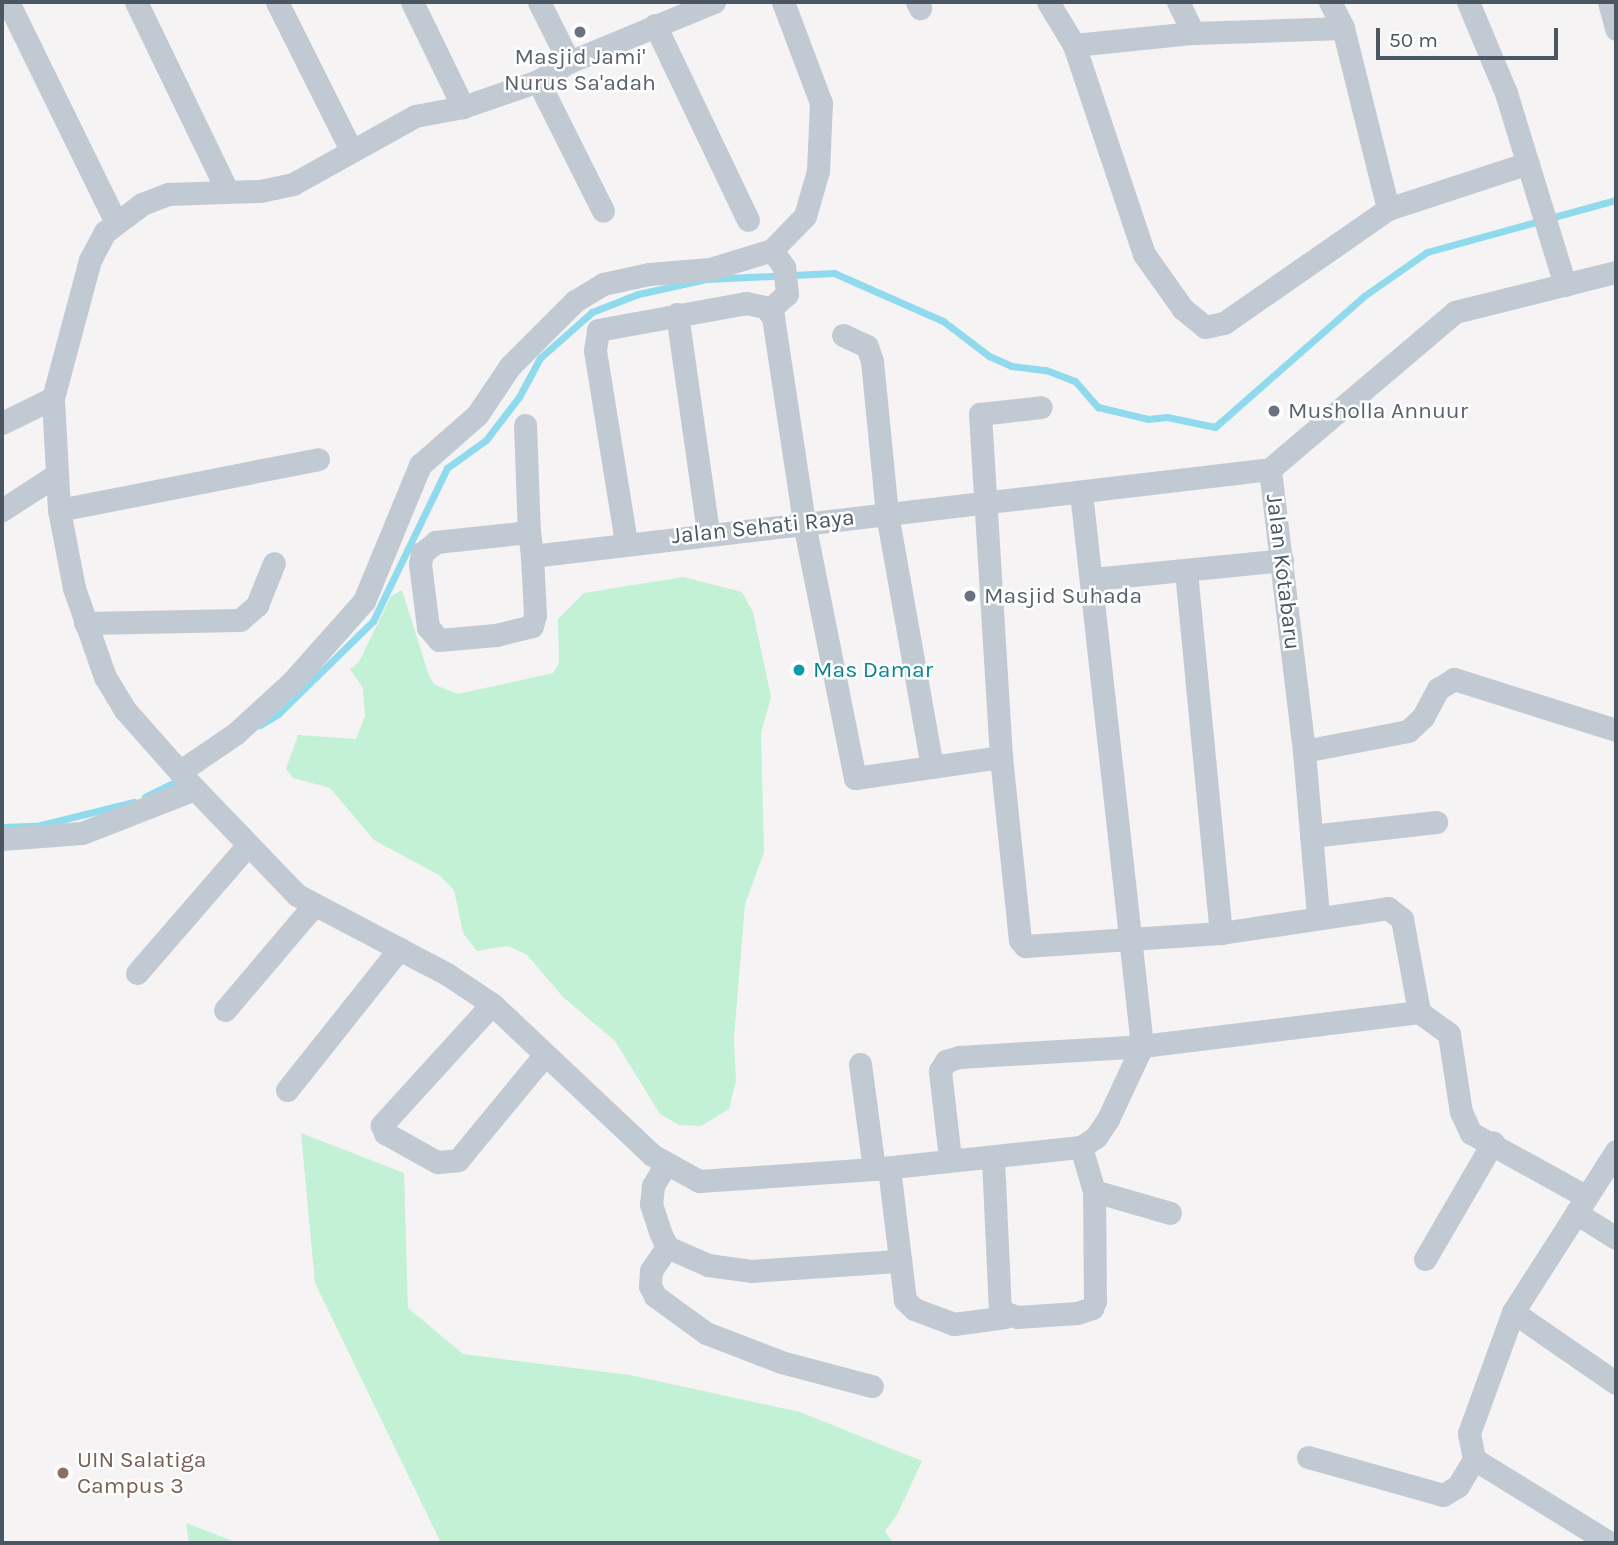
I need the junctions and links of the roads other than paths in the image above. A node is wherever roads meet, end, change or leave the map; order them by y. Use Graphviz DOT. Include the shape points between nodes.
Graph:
graph roads {
  1 [pos="8,2"];
  2 [pos="136,2"];
  3 [pos="277,2"];
  4 [pos="412,2"];
  5 [pos="539,2"];
  6 [pos="714,2"];
  7 [pos="783,2"];
  8 [pos="1048,2"];
  9 [pos="1178,2"];
  10 [pos="1330,2"];
  11 [pos="1468,2"];
  12 [pos="1609,2"];
  13 [pos="664,16"];
  14 [pos="1343,28"];
  15 [pos="1616,29"];
  16 [pos="1193,33"];
  17 [pos="1074,45"];
  18 [pos="569,62"];
  19 [pos="538,80"];
  20 [pos="463,107"];
  21 [pos="351,150"];
  22 [pos="1528,163"];
  23 [pos="227,190"];
  24 [pos="1388,209"];
  25 [pos="603,211"];
  26 [pos="748,220"];
  27 [pos="116,222"];
  28 [pos="778,258"];
  29 [pos="1616,272"];
  30 [pos="1565,285"];
  31 [pos="769,310"];
  32 [pos="677,314"];
  33 [pos="843,335"];
  34 [pos="53,398"];
  35 [pos="1041,407"];
  36 [pos="2,423"];
  37 [pos="525,425"];
  38 [pos="318,460"];
  39 [pos="1270,469"];
  40 [pos="56,475"];
  41 [pos="1081,493"];
  42 [pos="986,503"];
  43 [pos="2,510"];
  44 [pos="59,510"];
  45 [pos="887,514"];
  46 [pos="804,523"];
  47 [pos="529,532"];
  48 [pos="708,533"];
  49 [pos="626,542"];
  50 [pos="532,556"];
  51 [pos="1282,559"];
  52 [pos="274,563"];
  53 [pos="1186,571"];
  54 [pos="1093,579"];
  55 [pos="85,623"];
  56 [pos="1616,730"];
  57 [pos="1304,751"];
  58 [pos="1001,757"];
  59 [pos="932,767"];
  60 [pos="188,779"];
  61 [pos="1436,822"];
  62 [pos="1311,836"];
  63 [pos="2,839"];
  64 [pos="247,846"];
  65 [pos="314,905"];
  66 [pos="1318,915"];
  67 [pos="1221,933"];
  68 [pos="1129,943"];
  69 [pos="400,948"];
  70 [pos="137,973"];
  71 [pos="492,1004"];
  72 [pos="225,1010"];
  73 [pos="1419,1012"];
  74 [pos="1142,1046"];
  75 [pos="543,1057"];
  76 [pos="860,1064"];
  77 [pos="287,1090"];
  78 [pos="1493,1142"];
  79 [pos="1081,1147"];
  80 [pos="1616,1151"];
  81 [pos="950,1158"];
  82 [pos="993,1158"];
  83 [pos="665,1165"];
  84 [pos="882,1169"];
  85 [pos="1094,1191"];
  86 [pos="1581,1204"];
  87 [pos="1170,1213"];
  88 [pos="1616,1238"];
  89 [pos="667,1247"];
  90 [pos="1425,1259"];
  91 [pos="897,1261"];
  92 [pos="1513,1312"];
  93 [pos="1005,1317"];
  94 [pos="1616,1383"];
  95 [pos="872,1386"];
  96 [pos="1308,1457"];
  97 [pos="1474,1459"];
  98 [pos="1610,1543"];
  1 -- 27 [label="street"];
  2 -- 23 [label="street"];
  3 -- 21 [label="street"];
  4 -- 20 [label="street"];
  5 -- 18 [label="street"];
  6 -- 13 [label="street"];
  7 -- 28 [label="street" via="816,81 821,110 818,171 805,216"];
  8 -- 17 [label="street"];
  9 -- 16 [label="street"];
  10 -- 14 [label="street"];
  11 -- 22 [label="street" via="1506,93"];
  12 -- 15 [label="street"];
  13 -- 18 [label="street"];
  13 -- 26 [label="street"];
  14 -- 16 [label="street"];
  14 -- 24 [label="street"];
  16 -- 17 [label="street"];
  17 -- 24 [label="street" via="1143,254 1201,326 1212,329 1224,323"];
  18 -- 19 [label="street"];
  19 -- 20 [label="street"];
  19 -- 25 [label="street"];
  20 -- 21 [label="street" via="415,116"];
  21 -- 23 [label="street" via="293,184"];
  22 -- 24 [label="street"];
  22 -- 30 [label="street"];
  23 -- 27 [label="street" via="168,194"];
  27 -- 34 [label="street" via="90,260"];
  28 -- 31 [label="street" via="787,294"];
  28 -- 60 [label="street" via="649,274 603,284 575,301 510,366 477,415 420,465 364,601 293,681"];
  29 -- 30 [label="street, Jalan Kotabaru"];
  30 -- 39 [label="street, Jalan Kotabaru" via="1455,312"];
  31 -- 32 [label="street" via="746,303"];
  31 -- 46 [label="street"];
  32 -- 48 [label="street"];
  32 -- 49 [label="street" via="603,327 595,337"];
  33 -- 45 [label="street" via="867,346 872,361"];
  34 -- 36 [label="street"];
  34 -- 40 [label="street"];
  35 -- 42 [label="street" via="979,414"];
  37 -- 47 [label="street"];
  38 -- 44 [label="street"];
  39 -- 41 [label="street, Jalan Sehati Raya"];
  39 -- 51 [label="street, Jalan Kotabaru"];
  40 -- 43 [label="street"];
  40 -- 44 [label="street"];
  41 -- 42 [label="street, Jalan Sehati Raya"];
  41 -- 54 [label="street"];
  42 -- 45 [label="street, Jalan Sehati Raya"];
  42 -- 58 [label="street"];
  44 -- 55 [label="street"];
  45 -- 46 [label="street, Jalan Sehati Raya"];
  45 -- 59 [label="street"];
  46 -- 48 [label="street, Jalan Sehati Raya"];
  46 -- 59 [label="street" via="855,778"];
  47 -- 50 [label="street"];
  47 -- 50 [label="street" via="436,542 422,553 425,620 439,640 496,635 532,626"];
  48 -- 49 [label="street, Jalan Sehati Raya"];
  49 -- 50 [label="street, Jalan Sehati Raya"];
  51 -- 53 [label="street"];
  51 -- 57 [label="street, Jalan Kotabaru"];
  52 -- 55 [label="street" via="257,605 240,620"];
  53 -- 54 [label="street"];
  53 -- 67 [label="street"];
  54 -- 68 [label="street"];
  55 -- 60 [label="street" via="111,690"];
  56 -- 57 [label="street" via="1454,679 1438,689 1423,717 1408,731"];
  57 -- 62 [label="street, Jalan Kotabaru"];
  58 -- 59 [label="street"];
  58 -- 68 [label="street" via="1021,943 1029,947"];
  60 -- 63 [label="street" via="82,834"];
  60 -- 64 [label="street"];
  61 -- 62 [label="street"];
  62 -- 66 [label="street, Jalan Kotabaru"];
  64 -- 65 [label="street" via="277,878"];
  64 -- 70 [label="street"];
  65 -- 69 [label="street"];
  65 -- 72 [label="street"];
  66 -- 67 [label="street"];
  66 -- 73 [label="street" via="1388,908 1398,912"];
  67 -- 68 [label="street"];
  68 -- 74 [label="street"];
  69 -- 71 [label="street"];
  69 -- 77 [label="street"];
  71 -- 75 [label="street"];
  71 -- 75 [label="street" via="382,1125 385,1133 437,1162 458,1160"];
  73 -- 74 [label="street"];
  73 -- 78 [label="street" via="1449,1034 1463,1120 1471,1133"];
  74 -- 79 [label="street" via="1108,1119 1096,1137"];
  74 -- 81 [label="street" via="946,1061 940,1071"];
  75 -- 83 [label="street"];
  76 -- 84 [label="street"];
  78 -- 86 [label="street"];
  78 -- 90 [label="street"];
  79 -- 82 [label="street"];
  79 -- 85 [label="street"];
  80 -- 86 [label="street"];
  81 -- 82 [label="street"];
  81 -- 84 [label="street"];
  82 -- 93 [label="street" via="998,1307"];
  83 -- 84 [label="street" via="685,1177 712,1183"];
  83 -- 89 [label="street" via="653,1186 651,1205"];
  84 -- 91 [label="street"];
  85 -- 87 [label="street"];
  85 -- 93 [label="street" via="1092,1308 1049,1316"];
  86 -- 88 [label="street"];
  86 -- 92 [label="street"];
  89 -- 91 [label="street" via="708,1265 751,1271"];
  89 -- 95 [label="street" via="651,1271 650,1286 655,1296 706,1333 781,1362"];
  91 -- 93 [label="street" via="901,1291 914,1309 966,1325"];
  92 -- 94 [label="street"];
  92 -- 97 [label="street" via="1469,1433"];
  96 -- 97 [label="street" via="1443,1495 1458,1486"];
  97 -- 98 [label="street"];
}
